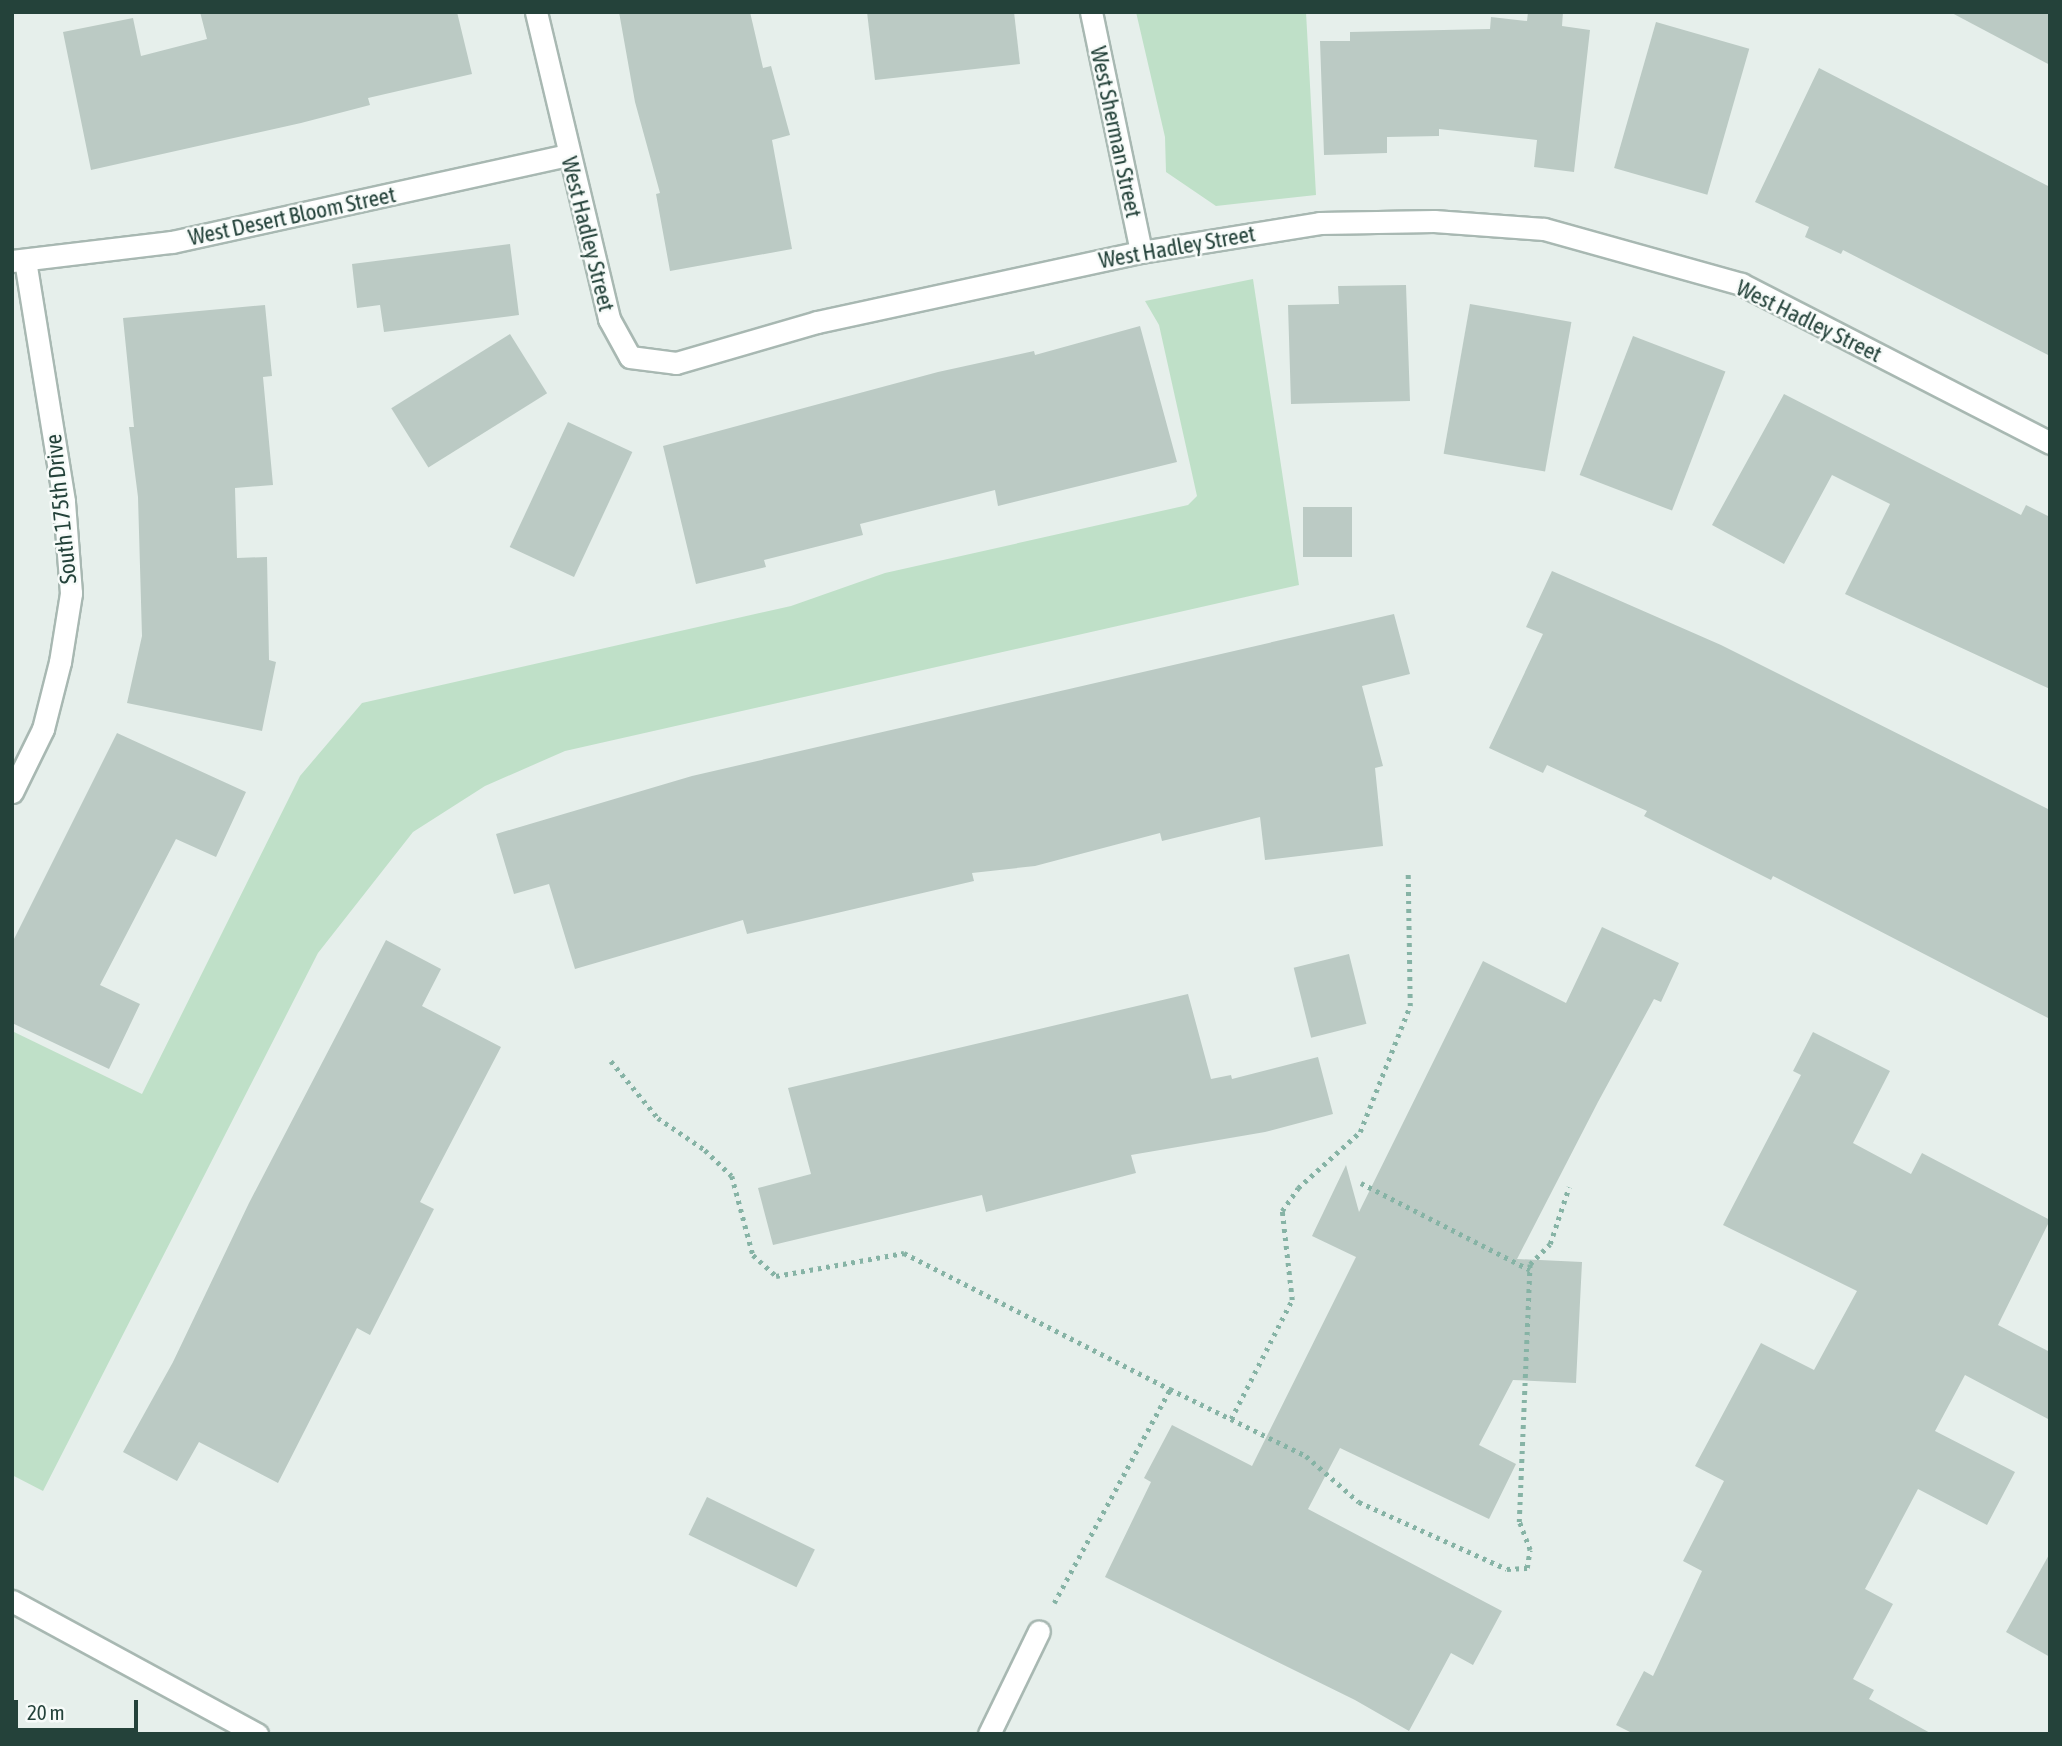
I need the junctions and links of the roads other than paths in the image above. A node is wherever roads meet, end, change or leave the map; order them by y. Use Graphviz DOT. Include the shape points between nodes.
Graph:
graph roads {
  1 [pos="536,12"];
  2 [pos="1091,12"];
  3 [pos="568,155"];
  4 [pos="1141,252"];
  5 [pos="18,261"];
  6 [pos="2050,443"];
  7 [pos="12,792"];
  8 [pos="12,1601"];
  9 [pos="1039,1632"];
  10 [pos="257,1734"];
  11 [pos="989,1734"];
  1 -- 3 [label="street, West Hadley Street"];
  2 -- 4 [label="street, West Sherman Street"];
  3 -- 4 [label="street, West Hadley Street" via="609,319 629,357 676,363 817,322"];
  3 -- 5 [label="street, West Desert Bloom Street" via="172,242"];
  4 -- 6 [label="street, West Hadley Street" via="1320,223 1434,221 1544,229 1741,284"];
  5 -- 7 [label="street, South 175th Drive" via="64,501 71,593 43,729"];
  8 -- 10 [label="street"];
  9 -- 11 [label="street"];
}
